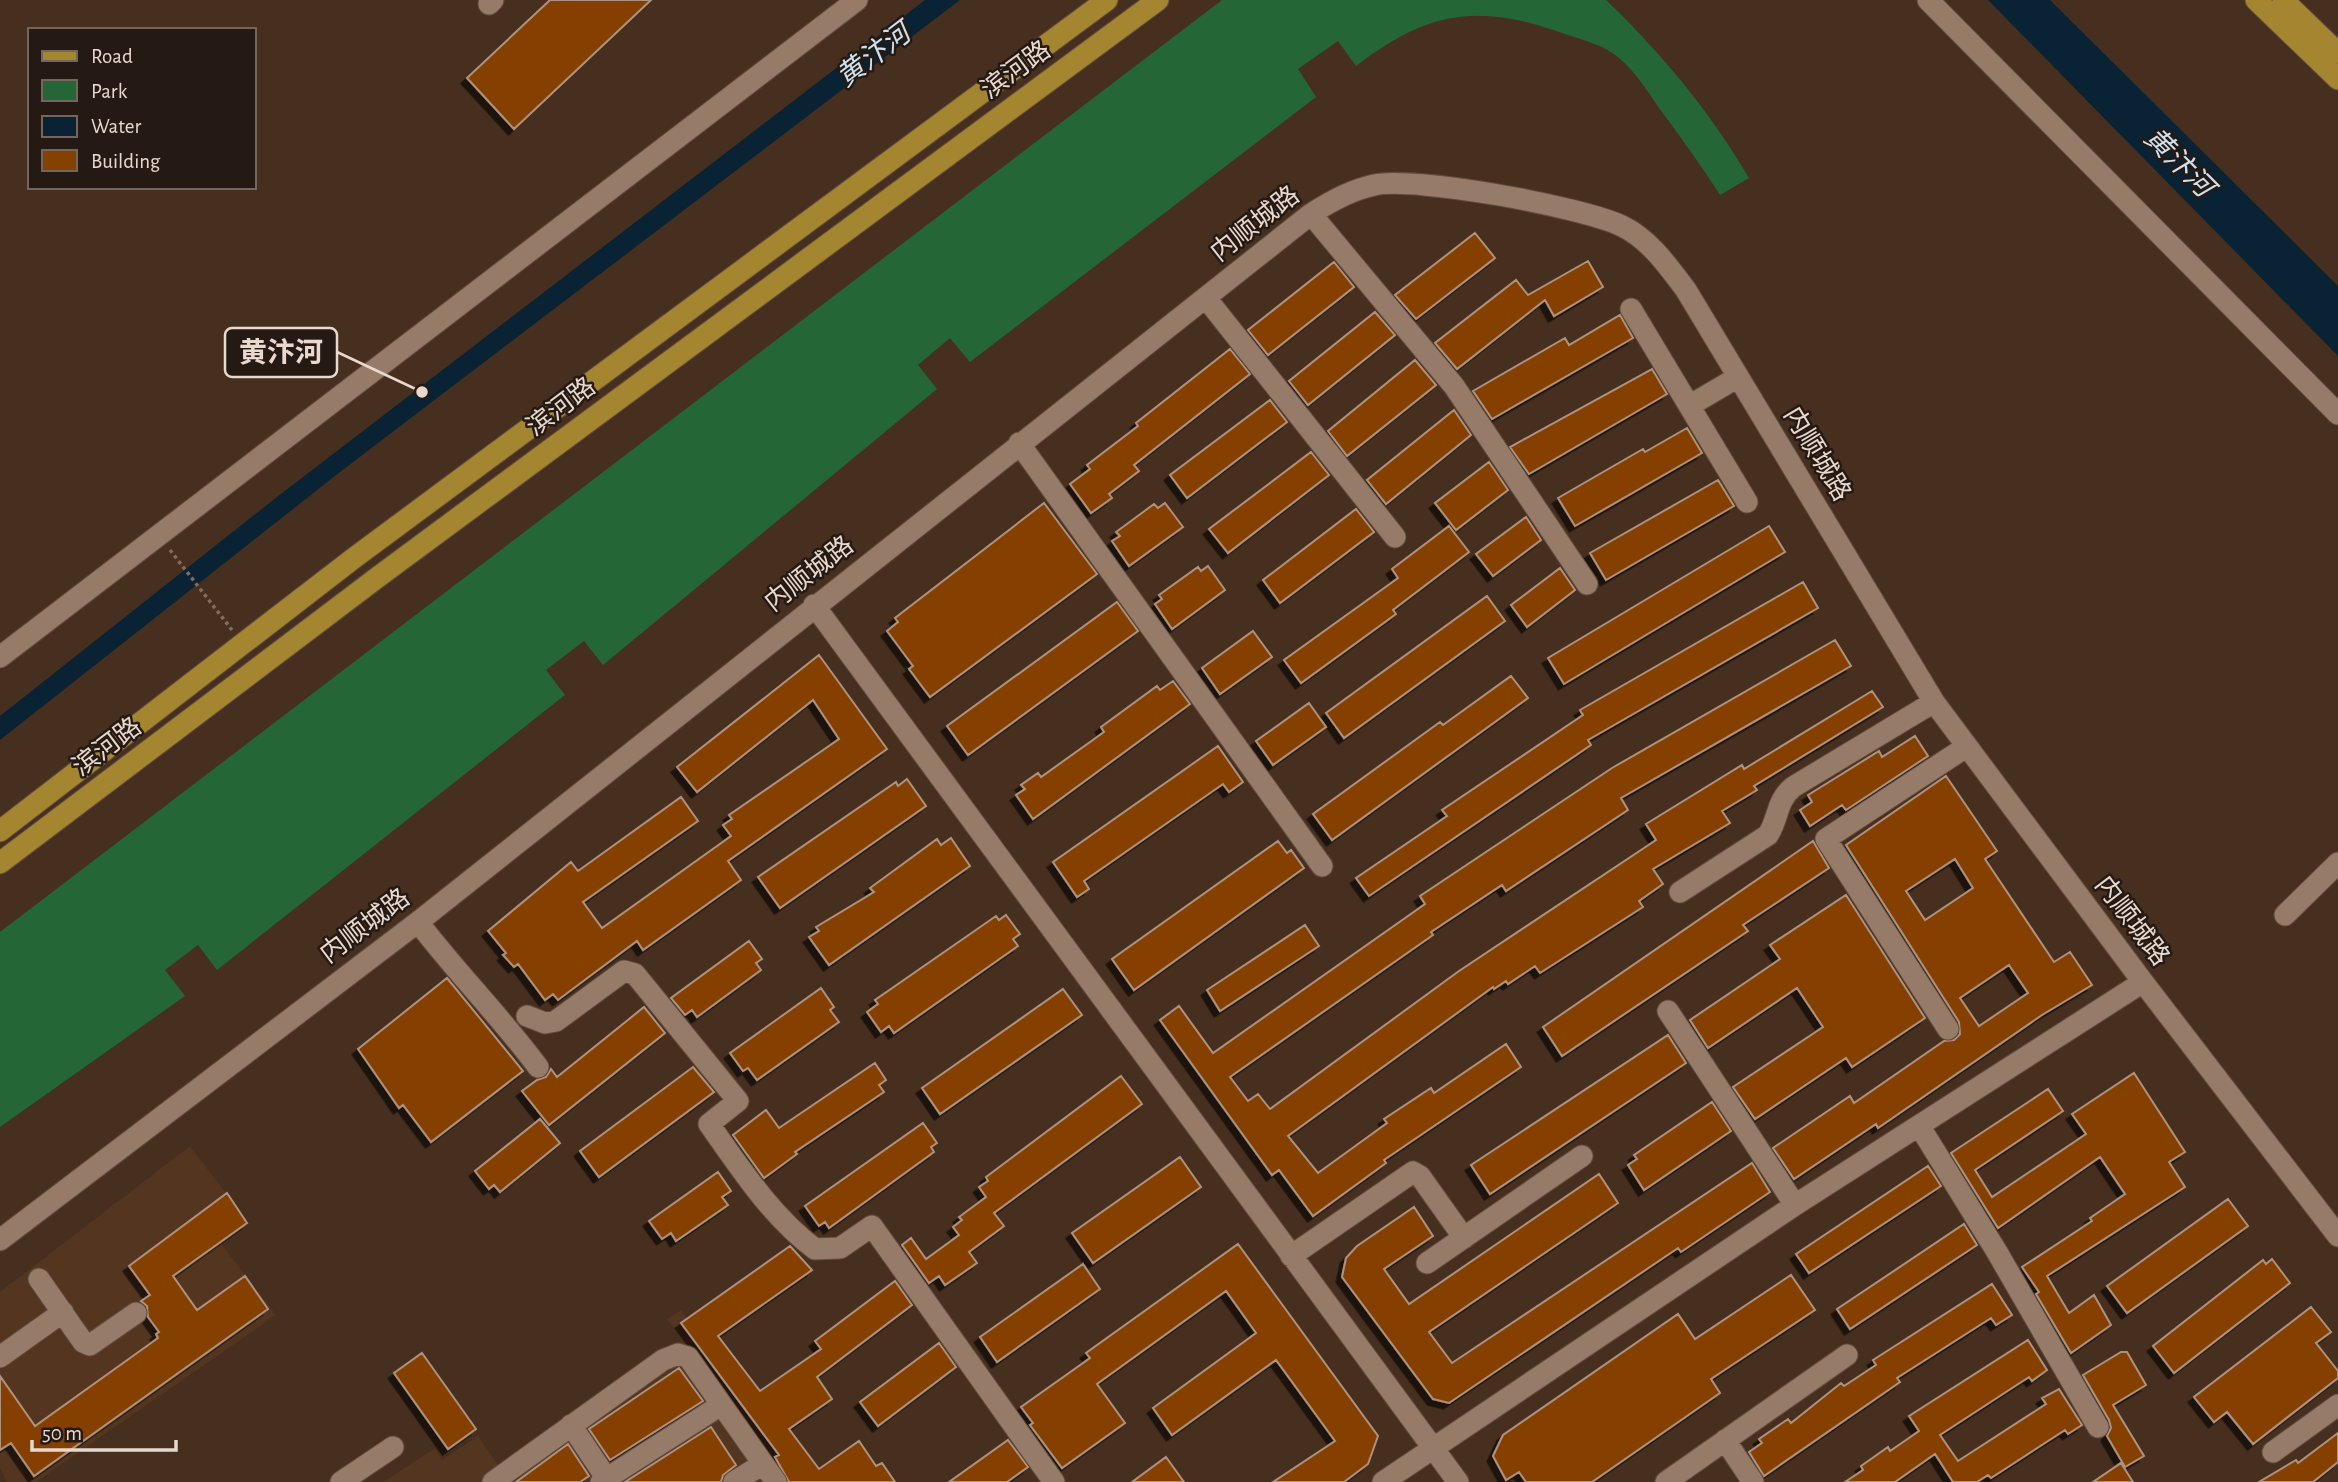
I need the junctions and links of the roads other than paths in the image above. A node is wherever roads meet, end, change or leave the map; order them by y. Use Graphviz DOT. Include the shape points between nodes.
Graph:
graph roads {
  1 [pos="857,0"];
  2 [pos="1107,0"];
  3 [pos="1158,0"];
  4 [pos="1928,0"];
  5 [pos="2256,0"];
  6 [pos="2283,0"];
  7 [pos="2338,53"];
  8 [pos="2338,79"];
  9 [pos="1311,214"];
  10 [pos="1206,298"];
  11 [pos="1631,309"];
  12 [pos="1738,377"];
  13 [pos="1689,406"];
  14 [pos="2338,414"];
  15 [pos="1019,443"];
  16 [pos="1747,502"];
  17 [pos="1395,537"];
  18 [pos="1587,584"];
  19 [pos="814,605"];
  20 [pos="0,656"];
  21 [pos="1934,702"];
  22 [pos="1966,747"];
  23 [pos="0,831"];
  24 [pos="0,863"];
  25 [pos="2338,863"];
  26 [pos="1322,866"];
  27 [pos="1680,892"];
  28 [pos="2285,915"];
  29 [pos="418,922"];
  30 [pos="2143,982"];
  31 [pos="1668,1011"];
  32 [pos="527,1016"];
  33 [pos="1948,1029"];
  34 [pos="538,1067"];
  35 [pos="1920,1127"];
  36 [pos="1582,1156"];
  37 [pos="1794,1205"];
  38 [pos="2338,1236"];
  39 [pos="1464,1238"];
  40 [pos="0,1240"];
  41 [pos="1291,1255"];
  42 [pos="1427,1263"];
  43 [pos="39,1279"];
  44 [pos="63,1312"];
  45 [pos="136,1313"];
  46 [pos="1847,1355"];
  47 [pos="0,1357"];
  48 [pos="722,1405"];
  49 [pos="2338,1405"];
  50 [pos="571,1425"];
  51 [pos="2098,1427"];
  52 [pos="1725,1440"];
  53 [pos="393,1447"];
  54 [pos="1432,1449"];
  55 [pos="2273,1452"];
  56 [pos="763,1464"];
  57 [pos="605,1481"];
  58 [pos="341,1482"];
  59 [pos="493,1482"];
  60 [pos="734,1482"];
  61 [pos="776,1482"];
  62 [pos="1054,1482"];
  63 [pos="1383,1482"];
  64 [pos="1458,1482"];
  65 [pos="1666,1482"];
  66 [pos="1753,1482"];
  1 -- 20 [label="street"];
  2 -- 23 [label="main road, 滨河路" via="242,643"];
  3 -- 24 [label="main road, 滨河路"];
  4 -- 14 [label="street"];
  5 -- 8 [label="main road"];
  6 -- 7 [label="main road"];
  9 -- 10 [label="street, 内顺城路"];
  9 -- 12 [label="street, 内顺城路" via="1356,190 1404,183 1570,210 1623,227 1670,268"];
  9 -- 18 [label="street" via="1454,386"];
  10 -- 15 [label="street, 内顺城路"];
  10 -- 17 [label="street"];
  11 -- 13 [label="street"];
  12 -- 13 [label="street"];
  12 -- 21 [label="street, 内顺城路"];
  13 -- 16 [label="street"];
  15 -- 19 [label="street, 内顺城路"];
  15 -- 26 [label="street"];
  19 -- 29 [label="street, 内顺城路"];
  19 -- 41 [label="street"];
  21 -- 22 [label="street, 内顺城路"];
  21 -- 27 [label="street" via="1793,787 1779,802 1768,835"];
  22 -- 30 [label="street, 内顺城路"];
  22 -- 33 [label="street" via="1826,839"];
  25 -- 28 [label="street"];
  29 -- 34 [label="street"];
  29 -- 40 [label="street, 内顺城路"];
  30 -- 35 [label="street"];
  30 -- 38 [label="street, 内顺城路"];
  31 -- 37 [label="street"];
  32 -- 62 [label="street" via="545,1023 556,1021 624,971 635,974 738,1101 709,1124 751,1185 816,1250 840,1248 872,1226"];
  35 -- 37 [label="street"];
  35 -- 51 [label="street"];
  36 -- 39 [label="street"];
  37 -- 54 [label="street"];
  39 -- 41 [label="street" via="1413,1172"];
  39 -- 42 [label="street"];
  41 -- 54 [label="street"];
  43 -- 44 [label="street"];
  44 -- 45 [label="street" via="83,1342 90,1345"];
  44 -- 47 [label="street"];
  46 -- 52 [label="street"];
  48 -- 50 [label="street" via="688,1357 674,1354"];
  48 -- 56 [label="street"];
  48 -- 57 [label="street"];
  49 -- 55 [label="street"];
  50 -- 57 [label="street"];
  50 -- 59 [label="street"];
  52 -- 65 [label="street"];
  52 -- 66 [label="street"];
  53 -- 58 [label="street"];
  54 -- 63 [label="street"];
  54 -- 64 [label="street"];
  56 -- 60 [label="street"];
  56 -- 61 [label="street"];
}
